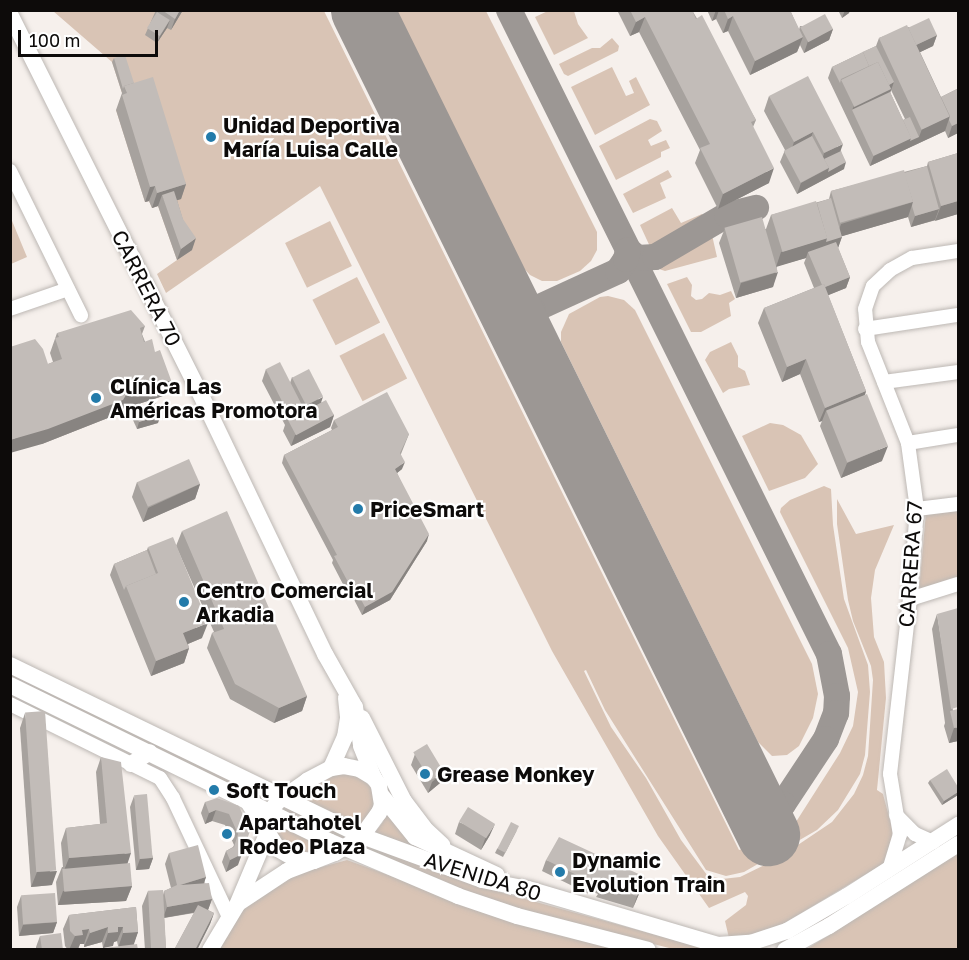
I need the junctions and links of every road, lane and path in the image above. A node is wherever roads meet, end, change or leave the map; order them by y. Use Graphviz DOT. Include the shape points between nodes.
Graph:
graph roads {
  1 [pos="14,22"];
  2 [pos="10,171"];
  3 [pos="958,251"];
  4 [pos="68,289"];
  5 [pos="10,309"];
  6 [pos="81,315"];
  7 [pos="958,315"];
  8 [pos="865,329"];
  9 [pos="958,372"];
  10 [pos="884,382"];
  11 [pos="958,435"];
  12 [pos="908,443"];
  13 [pos="958,504"];
  14 [pos="916,509"];
  15 [pos="958,584"];
  16 [pos="910,599"];
  17 [pos="10,665"];
  18 [pos="10,685"];
  19 [pos="343,689"];
  20 [pos="28,694"];
  21 [pos="10,703"];
  22 [pos="356,707"];
  23 [pos="150,752"];
  24 [pos="130,764"];
  25 [pos="331,768"];
  26 [pos="374,778"];
  27 [pos="307,781"];
  28 [pos="260,785"];
  29 [pos="382,796"];
  30 [pos="243,797"];
  31 [pos="283,797"];
  32 [pos="271,810"];
  33 [pos="895,814"];
  34 [pos="958,825"];
  35 [pos="267,832"];
  36 [pos="362,836"];
  37 [pos="933,842"];
  38 [pos="958,844"];
  39 [pos="345,848"];
  40 [pos="449,851"];
  41 [pos="314,861"];
  42 [pos="889,870"];
  43 [pos="528,889"];
  44 [pos="233,911"];
  45 [pos="210,950"];
  46 [pos="648,950"];
  47 [pos="786,950"];
  1 -- 19 [label="main road, CARRERA 70"];
  2 -- 4 [label="street"];
  3 -- 8 [label="street, CARRERA 67" via="906,261 890,270 873,286 865,309"];
  4 -- 5 [label="street"];
  4 -- 6 [label="street"];
  7 -- 8 [label="street"];
  8 -- 10 [label="street, CARRERA 67"];
  9 -- 10 [label="street"];
  10 -- 12 [label="street, CARRERA 67"];
  11 -- 12 [label="street"];
  12 -- 14 [label="street, CARRERA 67"];
  13 -- 14 [label="street"];
  14 -- 16 [label="street, CARRERA 67"];
  15 -- 16 [label="street"];
  16 -- 33 [label="street, CARRERA 67" via="890,774"];
  17 -- 28 [label="main road, AVENIDA 80"];
  18 -- 20 [label="main road, AVENIDA 80"];
  19 -- 22 [label="main road, CARRERA 70"];
  19 -- 25 [label="main road, CARRERA 70" via="347,724 343,746"];
  20 -- 21 [label="main road"];
  20 -- 23 [label="main road, AVENIDA 80"];
  21 -- 24 [label="street"];
  22 -- 26 [label="main road, CARRERA 70" via="361,746"];
  22 -- 40 [label="main road" via="404,801 429,835"];
  23 -- 24 [label="main road"];
  23 -- 30 [label="main road, AVENIDA 80"];
  24 -- 44 [label="street" via="160,778 167,786"];
  25 -- 26 [label="main road" via="352,767"];
  25 -- 27 [label="main road"];
  26 -- 29 [label="main road, CARRERA 70"];
  27 -- 28 [label="main road"];
  27 -- 31 [label="main road"];
  28 -- 31 [label="main road, AVENIDA 80"];
  29 -- 36 [label="main road" via="379,813"];
  29 -- 40 [label="main road, CARRERA 70" via="415,837"];
  30 -- 32 [label="main road, AVENIDA 80"];
  30 -- 35 [label="main road"];
  31 -- 32 [label="main road"];
  31 -- 36 [label="main road, AVENIDA 80"];
  32 -- 35 [label="main road"];
  32 -- 39 [label="main road, AVENIDA 80"];
  33 -- 37 [label="street" via="915,834"];
  33 -- 42 [label="street, CARRERA 67" via="900,835"];
  34 -- 37 [label="main road, AVENIDA 80"];
  35 -- 41 [label="main road" via="274,845 288,856"];
  35 -- 44 [label="main road"];
  36 -- 39 [label="main road"];
  36 -- 43 [label="main road, AVENIDA 80" via="482,880"];
  37 -- 42 [label="main road, AVENIDA 80"];
  38 -- 47 [label="main road"];
  39 -- 41 [label="main road"];
  39 -- 46 [label="main road, AVENIDA 80" via="489,907"];
  40 -- 43 [label="main road"];
  41 -- 44 [label="main road" via="287,871"];
  42 -- 43 [label="main road, AVENIDA 80" via="797,926 763,941 733,946 702,942"];
  44 -- 45 [label="main road"];
}
